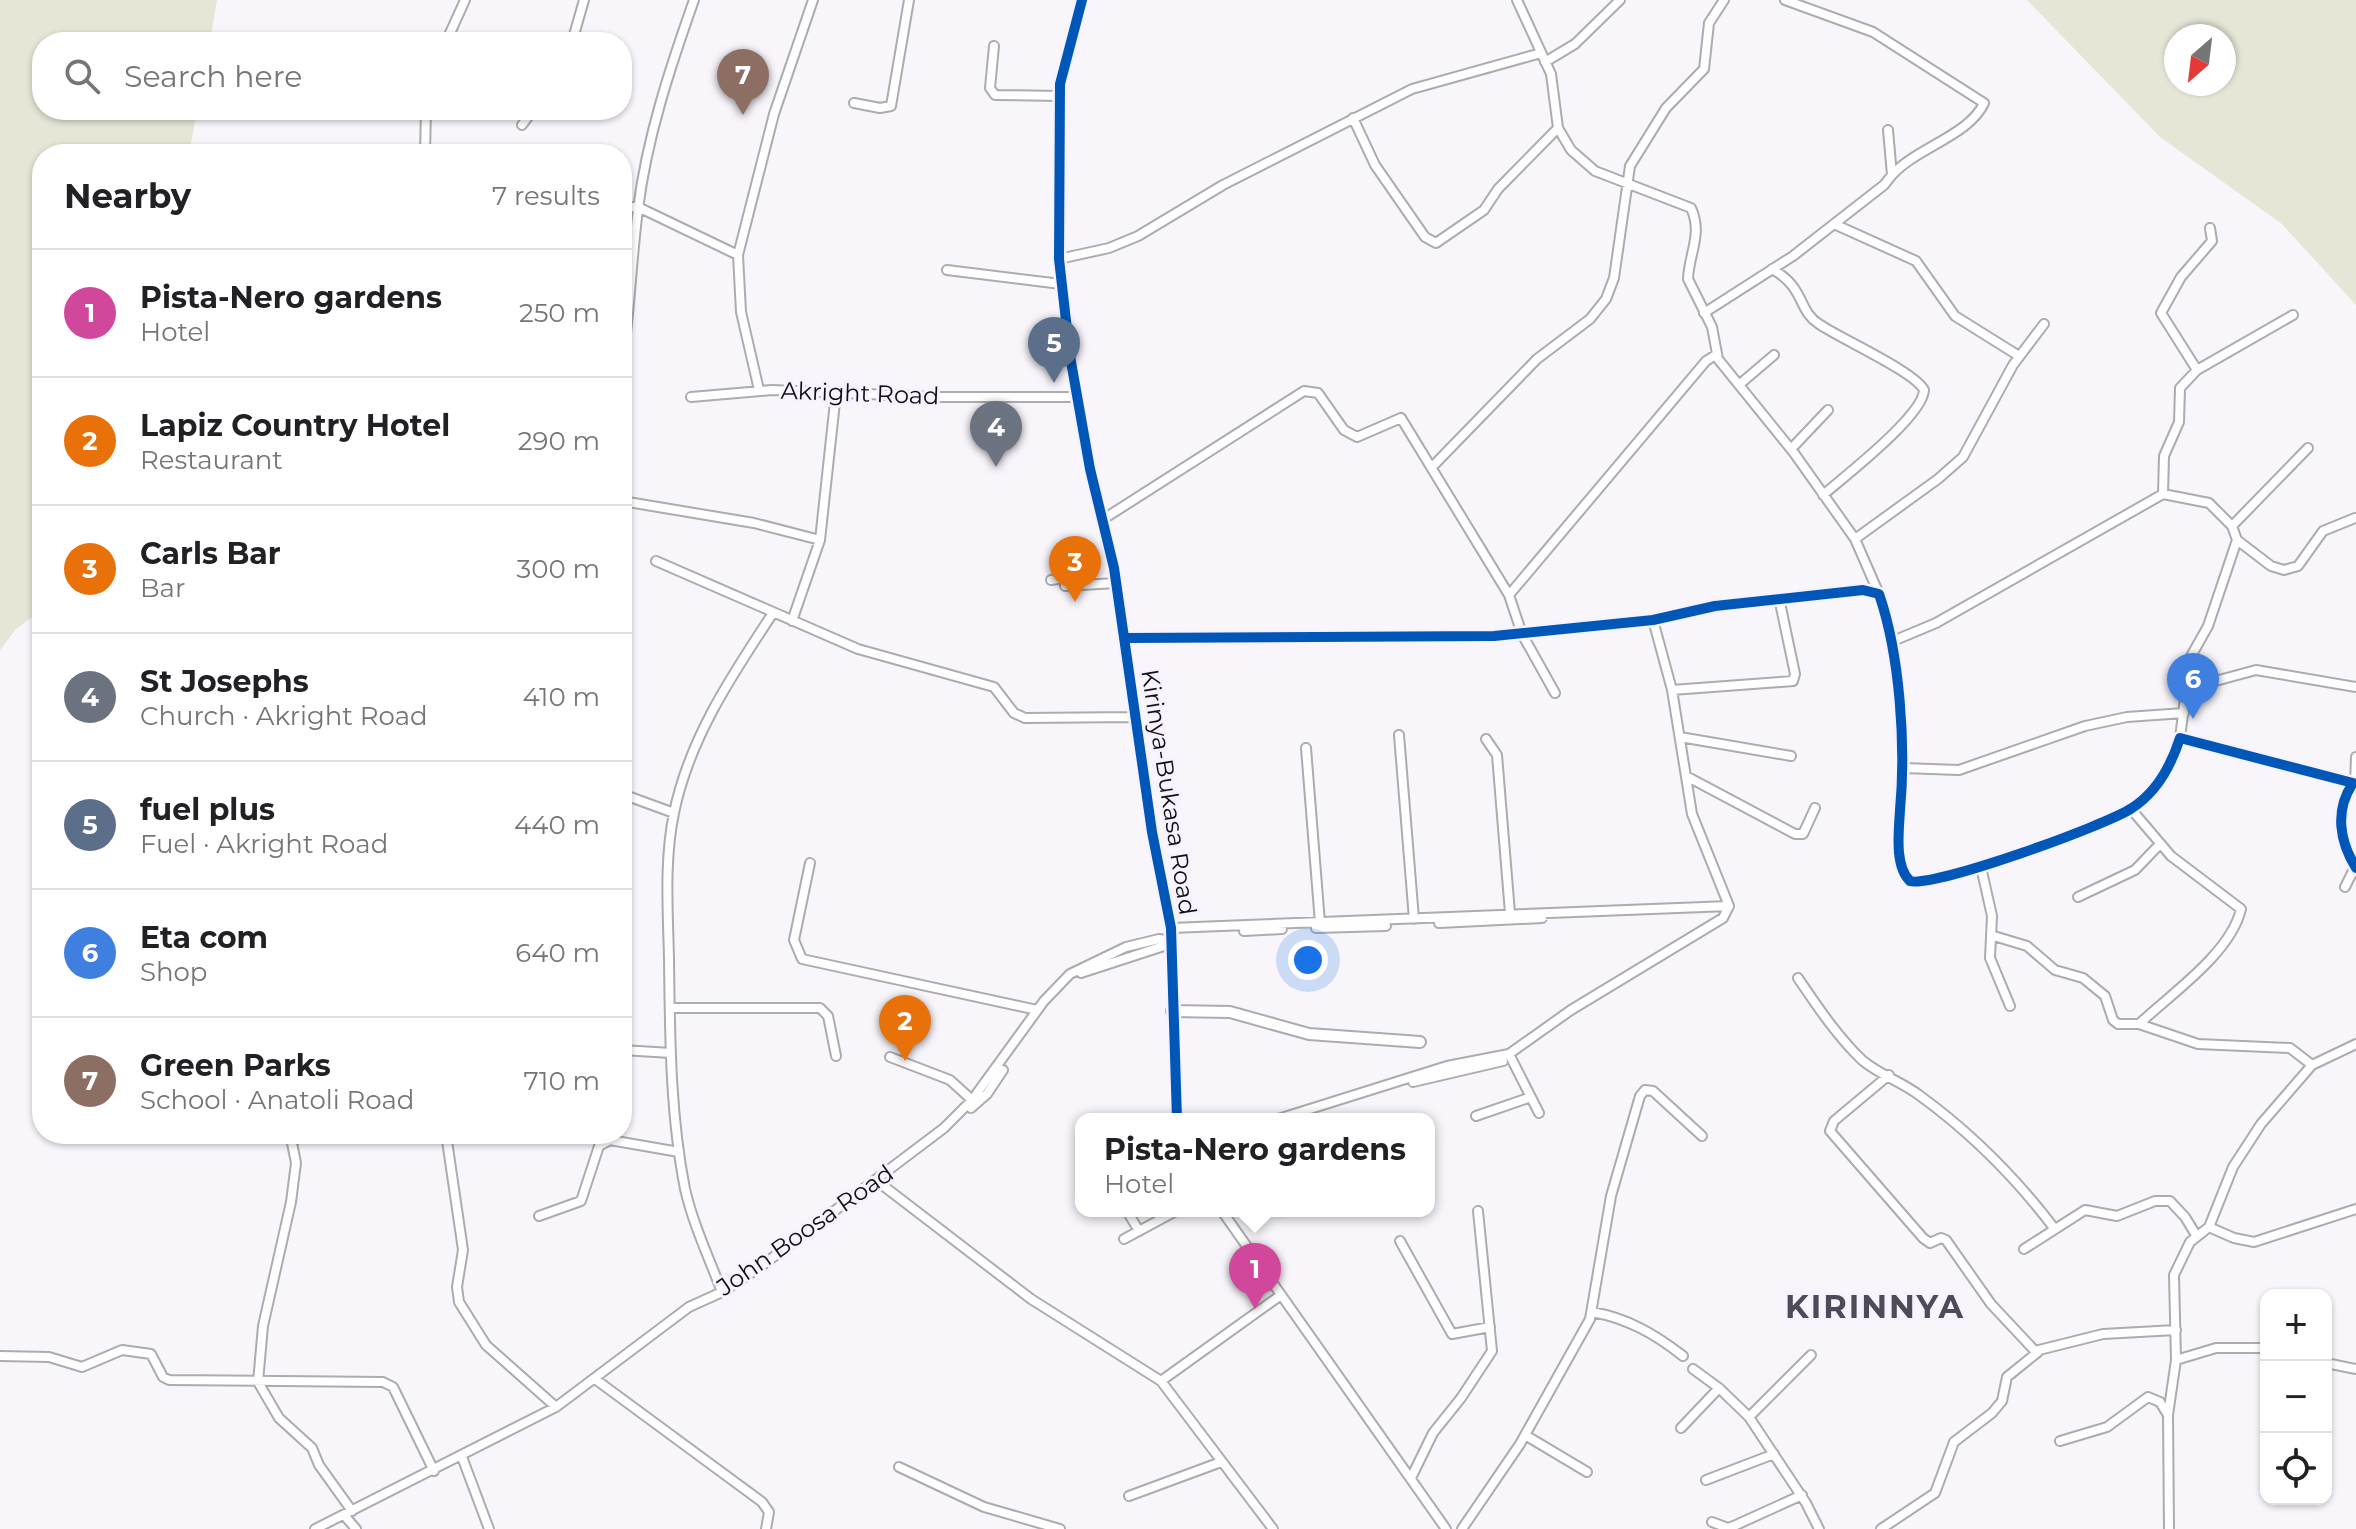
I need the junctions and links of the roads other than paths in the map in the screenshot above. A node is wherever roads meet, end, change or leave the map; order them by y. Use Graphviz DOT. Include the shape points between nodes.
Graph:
graph roads {
  1 [pos="465,0"];
  2 [pos="584,0"];
  3 [pos="694,0"];
  4 [pos="813,0"];
  5 [pos="909,0"];
  6 [pos="1082,0"];
  7 [pos="1517,0"];
  8 [pos="1620,0"];
  9 [pos="1724,0"];
  10 [pos="1785,0"];
  11 [pos="451,32"];
  12 [pos="575,32"];
  13 [pos="994,46"];
  14 [pos="1543,57"];
  15 [pos="1060,96"];
  16 [pos="854,103"];
  17 [pos="1353,118"];
  18 [pos="426,120"];
  19 [pos="526,120"];
  20 [pos="522,125"];
  21 [pos="1558,128"];
  22 [pos="1888,130"];
  23 [pos="425,144"];
  24 [pos="1892,175"];
  25 [pos="1627,182"];
  26 [pos="632,207"];
  27 [pos="638,207"];
  28 [pos="1834,224"];
  29 [pos="2210,228"];
  30 [pos="738,255"];
  31 [pos="1059,259"];
  32 [pos="632,269"];
  33 [pos="1772,269"];
  34 [pos="947,270"];
  35 [pos="1061,284"];
  36 [pos="1704,313"];
  37 [pos="2293,315"];
  38 [pos="2044,324"];
  39 [pos="1717,354"];
  40 [pos="1774,355"];
  41 [pos="2019,356"];
  42 [pos="2197,370"];
  43 [pos="1740,384"];
  44 [pos="759,390"];
  45 [pos="836,393"];
  46 [pos="691,397"];
  47 [pos="1077,397"];
  48 [pos="1828,410"];
  49 [pos="2308,448"];
  50 [pos="1791,449"];
  51 [pos="1433,466"];
  52 [pos="2163,494"];
  53 [pos="1823,495"];
  54 [pos="632,503"];
  55 [pos="2355,518"];
  56 [pos="1102,520"];
  57 [pos="2232,526"];
  58 [pos="1855,539"];
  59 [pos="820,540"];
  60 [pos="2237,540"];
  61 [pos="656,561"];
  62 [pos="1051,580"];
  63 [pos="1116,583"];
  64 [pos="1879,594"];
  65 [pos="1509,595"];
  66 [pos="1779,598"];
  67 [pos="773,613"];
  68 [pos="1653,620"];
  69 [pos="792,621"];
  70 [pos="1522,634"];
  71 [pos="1125,638"];
  72 [pos="1893,641"];
  73 [pos="2356,687"];
  74 [pos="2186,689"];
  75 [pos="1672,690"];
  76 [pos="1555,693"];
  77 [pos="2184,713"];
  78 [pos="1135,717"];
  79 [pos="1399,735"];
  80 [pos="1680,737"];
  81 [pos="2180,738"];
  82 [pos="1486,739"];
  83 [pos="1306,748"];
  84 [pos="1791,756"];
  85 [pos="2356,757"];
  86 [pos="1903,768"];
  87 [pos="1686,776"];
  88 [pos="2354,784"];
  89 [pos="632,798"];
  90 [pos="1815,808"];
  91 [pos="2131,809"];
  92 [pos="674,813"];
  93 [pos="2160,844"];
  94 [pos="810,863"];
  95 [pos="1981,867"];
  96 [pos="2356,868"];
  97 [pos="2345,887"];
  98 [pos="2078,897"];
  99 [pos="1729,906"];
  100 [pos="1510,913"];
  101 [pos="1542,918"];
  102 [pos="1414,919"];
  103 [pos="1320,923"];
  104 [pos="1171,936"];
  105 [pos="1994,936"];
  106 [pos="1798,978"];
  107 [pos="2010,1006"];
  108 [pos="670,1008"];
  109 [pos="1037,1010"];
  110 [pos="1172,1011"];
  111 [pos="2139,1024"];
  112 [pos="1420,1042"];
  113 [pos="2356,1044"];
  114 [pos="632,1051"];
  115 [pos="671,1053"];
  116 [pos="836,1056"];
  117 [pos="890,1057"];
  118 [pos="1506,1058"];
  119 [pos="2312,1065"];
  120 [pos="1889,1075"];
  121 [pos="1531,1097"];
  122 [pos="972,1100"];
  123 [pos="1177,1113"];
  124 [pos="1297,1113"];
  125 [pos="1309,1113"];
  126 [pos="1539,1113"];
  127 [pos="1476,1116"];
  128 [pos="1702,1136"];
  129 [pos="292,1144"];
  130 [pos="447,1144"];
  131 [pos="603,1144"];
  132 [pos="632,1144"];
  133 [pos="679,1152"];
  134 [pos="877,1181"];
  135 [pos="2356,1209"];
  136 [pos="1478,1211"];
  137 [pos="539,1216"];
  138 [pos="1131,1217"];
  139 [pos="1165,1217"];
  140 [pos="1226,1217"];
  141 [pos="831,1220"];
  142 [pos="2209,1227"];
  143 [pos="2054,1228"];
  144 [pos="1139,1231"];
  145 [pos="2196,1235"];
  146 [pos="1124,1239"];
  147 [pos="1400,1241"];
  148 [pos="2024,1249"];
  149 [pos="722,1292"];
  150 [pos="1281,1295"];
  151 [pos="1592,1312"];
  152 [pos="1490,1327"];
  153 [pos="2176,1330"];
  154 [pos="2260,1348"];
  155 [pos="2038,1352"];
  156 [pos="1811,1355"];
  157 [pos="0,1356"];
  158 [pos="1683,1356"];
  159 [pos="2176,1360"];
  160 [pos="2332,1364"];
  161 [pos="1693,1369"];
  162 [pos="2356,1369"];
  163 [pos="595,1379"];
  164 [pos="1161,1381"];
  165 [pos="258,1382"];
  166 [pos="1719,1388"];
  167 [pos="556,1407"];
  168 [pos="2168,1415"];
  169 [pos="1749,1417"];
  170 [pos="1681,1428"];
  171 [pos="1525,1435"];
  172 [pos="2060,1441"];
  173 [pos="1774,1454"];
  174 [pos="462,1457"];
  175 [pos="1221,1462"];
  176 [pos="899,1467"];
  177 [pos="434,1471"];
  178 [pos="1587,1472"];
  179 [pos="1411,1478"];
  180 [pos="1706,1480"];
  181 [pos="1802,1495"];
  182 [pos="1129,1496"];
  183 [pos="348,1513"];
  184 [pos="1712,1522"];
  185 [pos="315,1529"];
  186 [pos="356,1529"];
  187 [pos="489,1529"];
  188 [pos="766,1529"];
  189 [pos="1060,1529"];
  190 [pos="1273,1529"];
  191 [pos="1446,1529"];
  192 [pos="1462,1529"];
  193 [pos="1819,1529"];
  194 [pos="1881,1529"];
  195 [pos="2169,1529"];
  1 -- 11 [label="street"];
  2 -- 12 [label="street"];
  3 -- 27 [label="street" via="664,88"];
  4 -- 30 [label="street" via="774,114"];
  5 -- 16 [label="street" via="891,106"];
  6 -- 15 [label="street, Kirinya-Bukasa Road" via="1065,54"];
  7 -- 14 [label="street"];
  8 -- 14 [label="street" via="1575,44"];
  9 -- 25 [label="street" via="1709,23 1704,69 1662,115 1636,155"];
  10 -- 24 [label="street" via="1873,32 1984,103 1971,122 1903,162"];
  13 -- 15 [label="street" via="990,88 995,95"];
  14 -- 17 [label="street" via="1412,89"];
  14 -- 21 [label="street" via="1555,87"];
  15 -- 31 [label="street, Kirinya-Bukasa Road"];
  17 -- 21 [label="street" via="1375,165 1425,237 1436,243 1484,210"];
  17 -- 31 [label="street" via="1138,236"];
  18 -- 23 [label="street"];
  19 -- 20 [label="street"];
  21 -- 25 [label="street" via="1582,162"];
  22 -- 24 [label="street"];
  24 -- 28 [label="street"];
  25 -- 36 [label="street" via="1691,208 1698,238 1688,279"];
  25 -- 51 [label="street" via="1614,278 1598,311 1537,359"];
  26 -- 27 [label="street"];
  27 -- 30 [label="street"];
  27 -- 32 [label="street"];
  28 -- 33 [label="street"];
  28 -- 41 [label="street" via="1909,257 1955,316"];
  29 -- 42 [label="street" via="2212,241 2181,277 2161,313"];
  30 -- 44 [label="street" via="741,312"];
  31 -- 35 [label="street, Kirinya-Bukasa Road"];
  33 -- 36 [label="street"];
  33 -- 53 [label="street" via="1794,283 1813,320 1914,377 1924,390 1919,406 1889,439"];
  34 -- 35 [label="street"];
  35 -- 47 [label="street, Kirinya-Bukasa Road"];
  36 -- 39 [label="street"];
  37 -- 42 [label="street"];
  38 -- 41 [label="street"];
  39 -- 43 [label="street"];
  39 -- 65 [label="street" via="1601,482"];
  40 -- 43 [label="street"];
  41 -- 58 [label="street" via="1963,457"];
  42 -- 52 [label="street" via="2177,395 2179,422 2164,456"];
  43 -- 50 [label="street"];
  44 -- 45 [label="street, Akright Road"];
  44 -- 46 [label="street, Akright Road"];
  45 -- 47 [label="street, Akright Road"];
  45 -- 59 [label="street"];
  47 -- 56 [label="street, Kirinya-Bukasa Road"];
  48 -- 50 [label="street"];
  49 -- 57 [label="street"];
  50 -- 53 [label="street"];
  51 -- 56 [label="street" via="1404,420 1395,419 1357,437 1344,430 1318,393 1304,391"];
  51 -- 65 [label="street"];
  52 -- 57 [label="street" via="2209,503"];
  52 -- 72 [label="street" via="1945,618"];
  53 -- 58 [label="street"];
  54 -- 59 [label="street"];
  55 -- 60 [label="street" via="2323,531 2298,566 2284,570"];
  56 -- 63 [label="street, Kirinya-Bukasa Road"];
  57 -- 60 [label="street"];
  58 -- 64 [label="street"];
  59 -- 69 [label="street"];
  60 -- 74 [label="street" via="2208,626 2190,658"];
  61 -- 67 [label="street"];
  62 -- 63 [label="street" via="1065,578 1065,586"];
  63 -- 71 [label="street, Kirinya-Bukasa Road"];
  64 -- 66 [label="street" via="1863,590"];
  64 -- 72 [label="street"];
  65 -- 70 [label="street"];
  66 -- 68 [label="street"];
  66 -- 75 [label="street" via="1793,681"];
  67 -- 69 [label="street"];
  67 -- 92 [label="street" via="712,711"];
  68 -- 70 [label="street"];
  68 -- 75 [label="street"];
  69 -- 78 [label="street" via="858,649 994,687 1014,713 1025,718"];
  70 -- 71 [label="street"];
  70 -- 76 [label="street"];
  71 -- 78 [label="street, Kirinya-Bukasa Road"];
  72 -- 86 [label="street"];
  73 -- 74 [label="street" via="2256,670"];
  74 -- 77 [label="street"];
  75 -- 80 [label="street"];
  77 -- 81 [label="street"];
  77 -- 86 [label="street" via="2085,726 1959,770"];
  78 -- 104 [label="street, Kirinya-Bukasa Road"];
  79 -- 102 [label="street"];
  80 -- 84 [label="street"];
  80 -- 87 [label="street"];
  81 -- 88 [label="street"];
  81 -- 91 [label="street" via="2164,776"];
  82 -- 100 [label="street" via="1497,755"];
  83 -- 103 [label="street"];
  85 -- 88 [label="street"];
  86 -- 95 [label="street" via="1899,827 1904,876 1916,883"];
  87 -- 90 [label="street" via="1795,834 1803,834"];
  87 -- 99 [label="street" via="1692,814"];
  88 -- 96 [label="street" via="2340,827"];
  89 -- 92 [label="street"];
  91 -- 93 [label="street"];
  91 -- 95 [label="street"];
  92 -- 108 [label="street" via="667,887"];
  93 -- 98 [label="street" via="2128,875"];
  93 -- 111 [label="street" via="2239,905 2241,912 2195,975"];
  94 -- 109 [label="street" via="794,940 802,959"];
  95 -- 105 [label="street"];
  96 -- 97 [label="street"];
  99 -- 100 [label="street"];
  99 -- 118 [label="street" via="1723,918 1571,1010"];
  100 -- 102 [label="street"];
  101 -- 104 [label="street"];
  102 -- 103 [label="street"];
  103 -- 104 [label="street"];
  104 -- 109 [label="street, John Boosa Road" via="1094,960 1056,986"];
  104 -- 110 [label="street, Kirinya-Bukasa Road"];
  104 -- 141 [label="street, John Boosa Road" via="1078,974 1043,1008 987,1094"];
  105 -- 107 [label="street" via="1990,958"];
  105 -- 111 [label="street" via="2027,946 2055,970 2083,978 2105,996 2113,1020 2125,1026"];
  106 -- 120 [label="street" via="1862,1060"];
  108 -- 115 [label="street"];
  108 -- 116 [label="street" via="820,1008 828,1016"];
  109 -- 122 [label="street, John Boosa Road"];
  110 -- 112 [label="street" via="1230,1012 1309,1034"];
  110 -- 123 [label="street, Kirinya-Bukasa Road"];
  111 -- 119 [label="street" via="2198,1044 2290,1048"];
  113 -- 119 [label="street"];
  114 -- 115 [label="street"];
  115 -- 133 [label="street"];
  117 -- 122 [label="street" via="950,1080"];
  118 -- 121 [label="street"];
  118 -- 124 [label="street" via="1447,1066"];
  118 -- 125 [label="street"];
  119 -- 142 [label="street" via="2242,1153"];
  120 -- 143 [label="street" via="1967,1135 2014,1179"];
  120 -- 155 [label="street" via="1834,1121 1830,1131 1923,1238 1930,1243 1946,1240 1991,1304"];
  121 -- 126 [label="street"];
  121 -- 127 [label="street"];
  122 -- 134 [label="street, John Boosa Road"];
  128 -- 151 [label="street" via="1653,1091 1640,1096 1611,1196"];
  129 -- 165 [label="street" via="296,1163 291,1202 263,1326"];
  130 -- 167 [label="street" via="463,1250 459,1302 486,1345"];
  131 -- 137 [label="street" via="581,1201"];
  132 -- 133 [label="street"];
  133 -- 149 [label="street" via="696,1225"];
  134 -- 149 [label="street, John Boosa Road"];
  134 -- 164 [label="street" via="1031,1299"];
  135 -- 142 [label="street" via="2254,1242"];
  136 -- 152 [label="street"];
  138 -- 144 [label="street"];
  139 -- 144 [label="street"];
  140 -- 150 [label="street"];
  142 -- 145 [label="street"];
  143 -- 145 [label="street" via="2085,1210 2117,1216 2164,1200 2175,1204"];
  143 -- 148 [label="street"];
  144 -- 146 [label="street"];
  145 -- 153 [label="street" via="2174,1275"];
  147 -- 152 [label="street" via="1452,1334"];
  149 -- 163 [label="street, John Boosa Road" via="689,1307"];
  150 -- 164 [label="street"];
  150 -- 179 [label="street"];
  151 -- 158 [label="street" via="1659,1336"];
  151 -- 171 [label="street"];
  152 -- 179 [label="street" via="1488,1361 1433,1433"];
  153 -- 155 [label="street" via="2103,1334"];
  153 -- 159 [label="street"];
  154 -- 159 [label="street" via="2216,1348"];
  155 -- 194 [label="street" via="2007,1377 2002,1401 1992,1413 1954,1442 1935,1493"];
  156 -- 169 [label="street"];
  157 -- 165 [label="street" via="49,1357 82,1367 113,1352 138,1351 154,1356 169,1380"];
  159 -- 168 [label="street"];
  160 -- 162 [label="street"];
  161 -- 166 [label="street"];
  163 -- 167 [label="street, John Boosa Road"];
  163 -- 188 [label="street" via="762,1502 769,1512"];
  164 -- 175 [label="street"];
  165 -- 177 [label="street" via="383,1382 393,1387"];
  165 -- 183 [label="street" via="284,1424 312,1448"];
  166 -- 169 [label="street"];
  166 -- 170 [label="street"];
  167 -- 174 [label="street, John Boosa Road"];
  168 -- 172 [label="street" via="2160,1402 2148,1397 2107,1427"];
  168 -- 195 [label="street"];
  169 -- 173 [label="street"];
  171 -- 178 [label="street"];
  171 -- 192 [label="street"];
  173 -- 180 [label="street"];
  173 -- 181 [label="street"];
  174 -- 177 [label="street, John Boosa Road"];
  174 -- 187 [label="street"];
  175 -- 182 [label="street"];
  175 -- 190 [label="street"];
  176 -- 189 [label="street" via="984,1507"];
  177 -- 183 [label="street, John Boosa Road"];
  179 -- 191 [label="street"];
  181 -- 184 [label="street" via="1728,1528"];
  181 -- 193 [label="street"];
  183 -- 185 [label="street, John Boosa Road"];
  183 -- 186 [label="street"];
}
